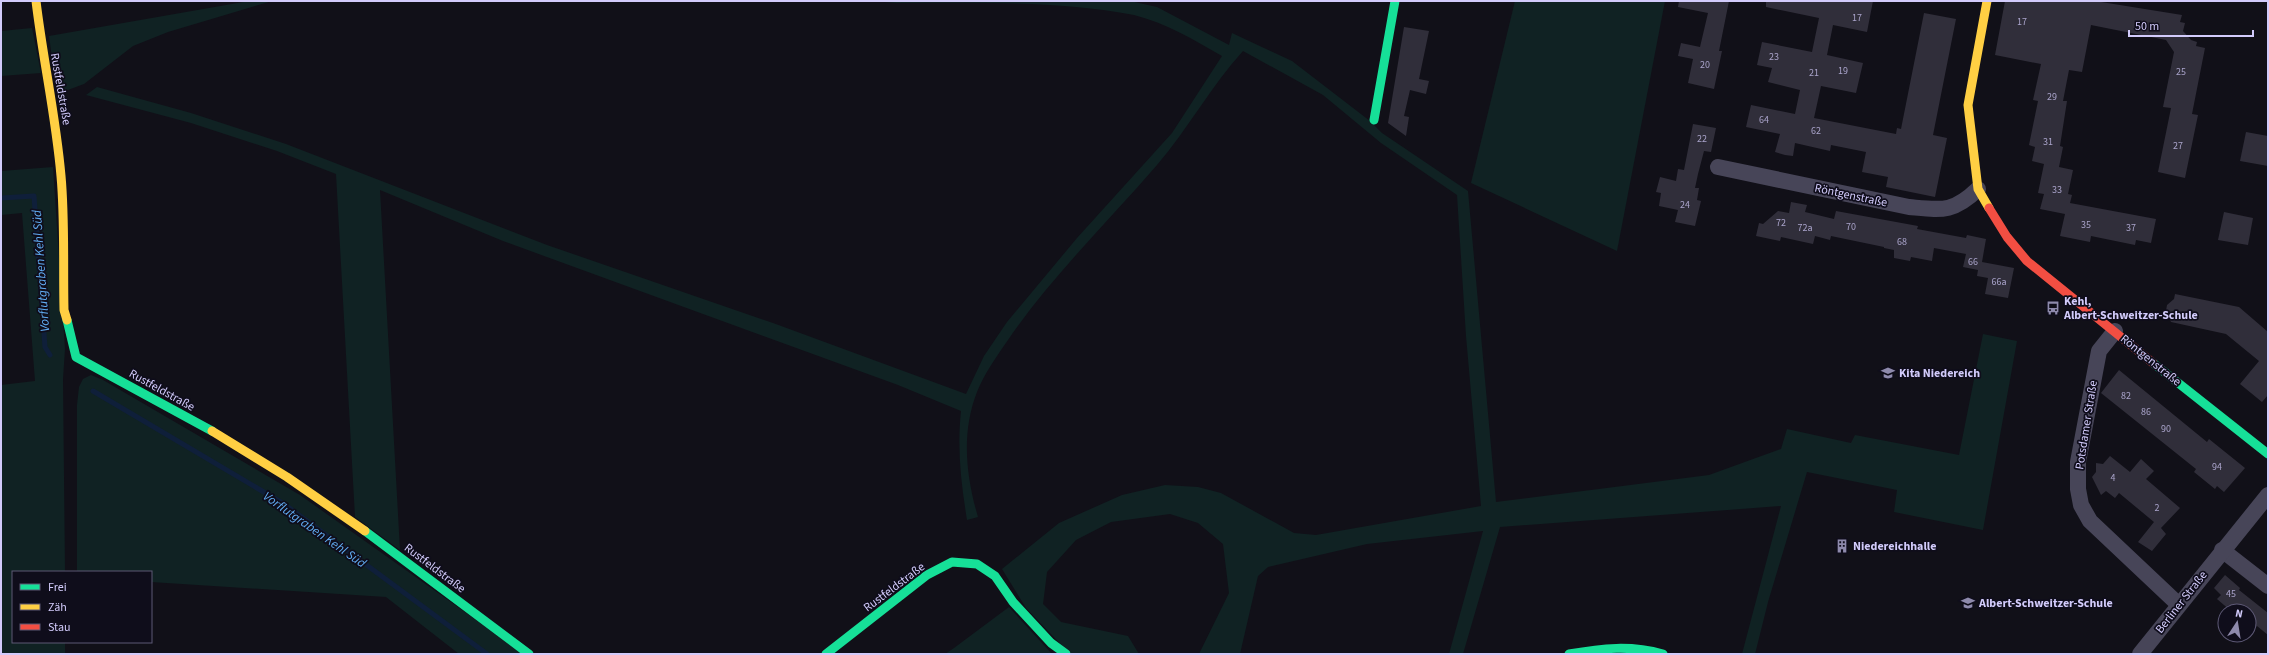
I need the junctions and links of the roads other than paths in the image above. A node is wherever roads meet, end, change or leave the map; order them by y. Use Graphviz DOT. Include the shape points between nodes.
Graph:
graph roads {
  1 [pos="36,1"];
  2 [pos="1395,1"];
  3 [pos="1987,1"];
  4 [pos="1374,120"];
  5 [pos="1718,167"];
  6 [pos="1978,189"];
  7 [pos="2115,331"];
  8 [pos="2268,454"];
  9 [pos="2268,495"];
  10 [pos="2222,550"];
  11 [pos="2268,586"];
  12 [pos="2179,605"];
  13 [pos="529,654"];
  14 [pos="826,654"];
  15 [pos="1066,654"];
  16 [pos="1569,654"];
  17 [pos="1662,654"];
  18 [pos="2140,654"];
  1 -- 13 [label="street, Rustfeldstraße" via="61,177 64,310 76,357 188,418 287,477 372,536"];
  2 -- 4 [label="street"];
  3 -- 6 [label="street, Röntgenstraße" via="1968,105"];
  5 -- 6 [label="street, Röntgenstraße" via="1909,207 1941,210 1963,203"];
  6 -- 7 [label="street, Röntgenstraße" via="2007,237 2027,261"];
  7 -- 8 [label="street, Röntgenstraße"];
  7 -- 12 [label="street, Potsdamer Straße" via="2099,351 2078,462 2080,505 2090,521"];
  9 -- 10 [label="street, Berliner Straße"];
  10 -- 11 [label="street"];
  10 -- 12 [label="street, Berliner Straße"];
  12 -- 18 [label="street, Berliner Straße"];
  14 -- 15 [label="street, Rustfeldstraße" via="927,575 952,562 977,564 995,576 1013,602 1051,643"];
  16 -- 17 [label="street" via="1614,646 1644,648"];
}
